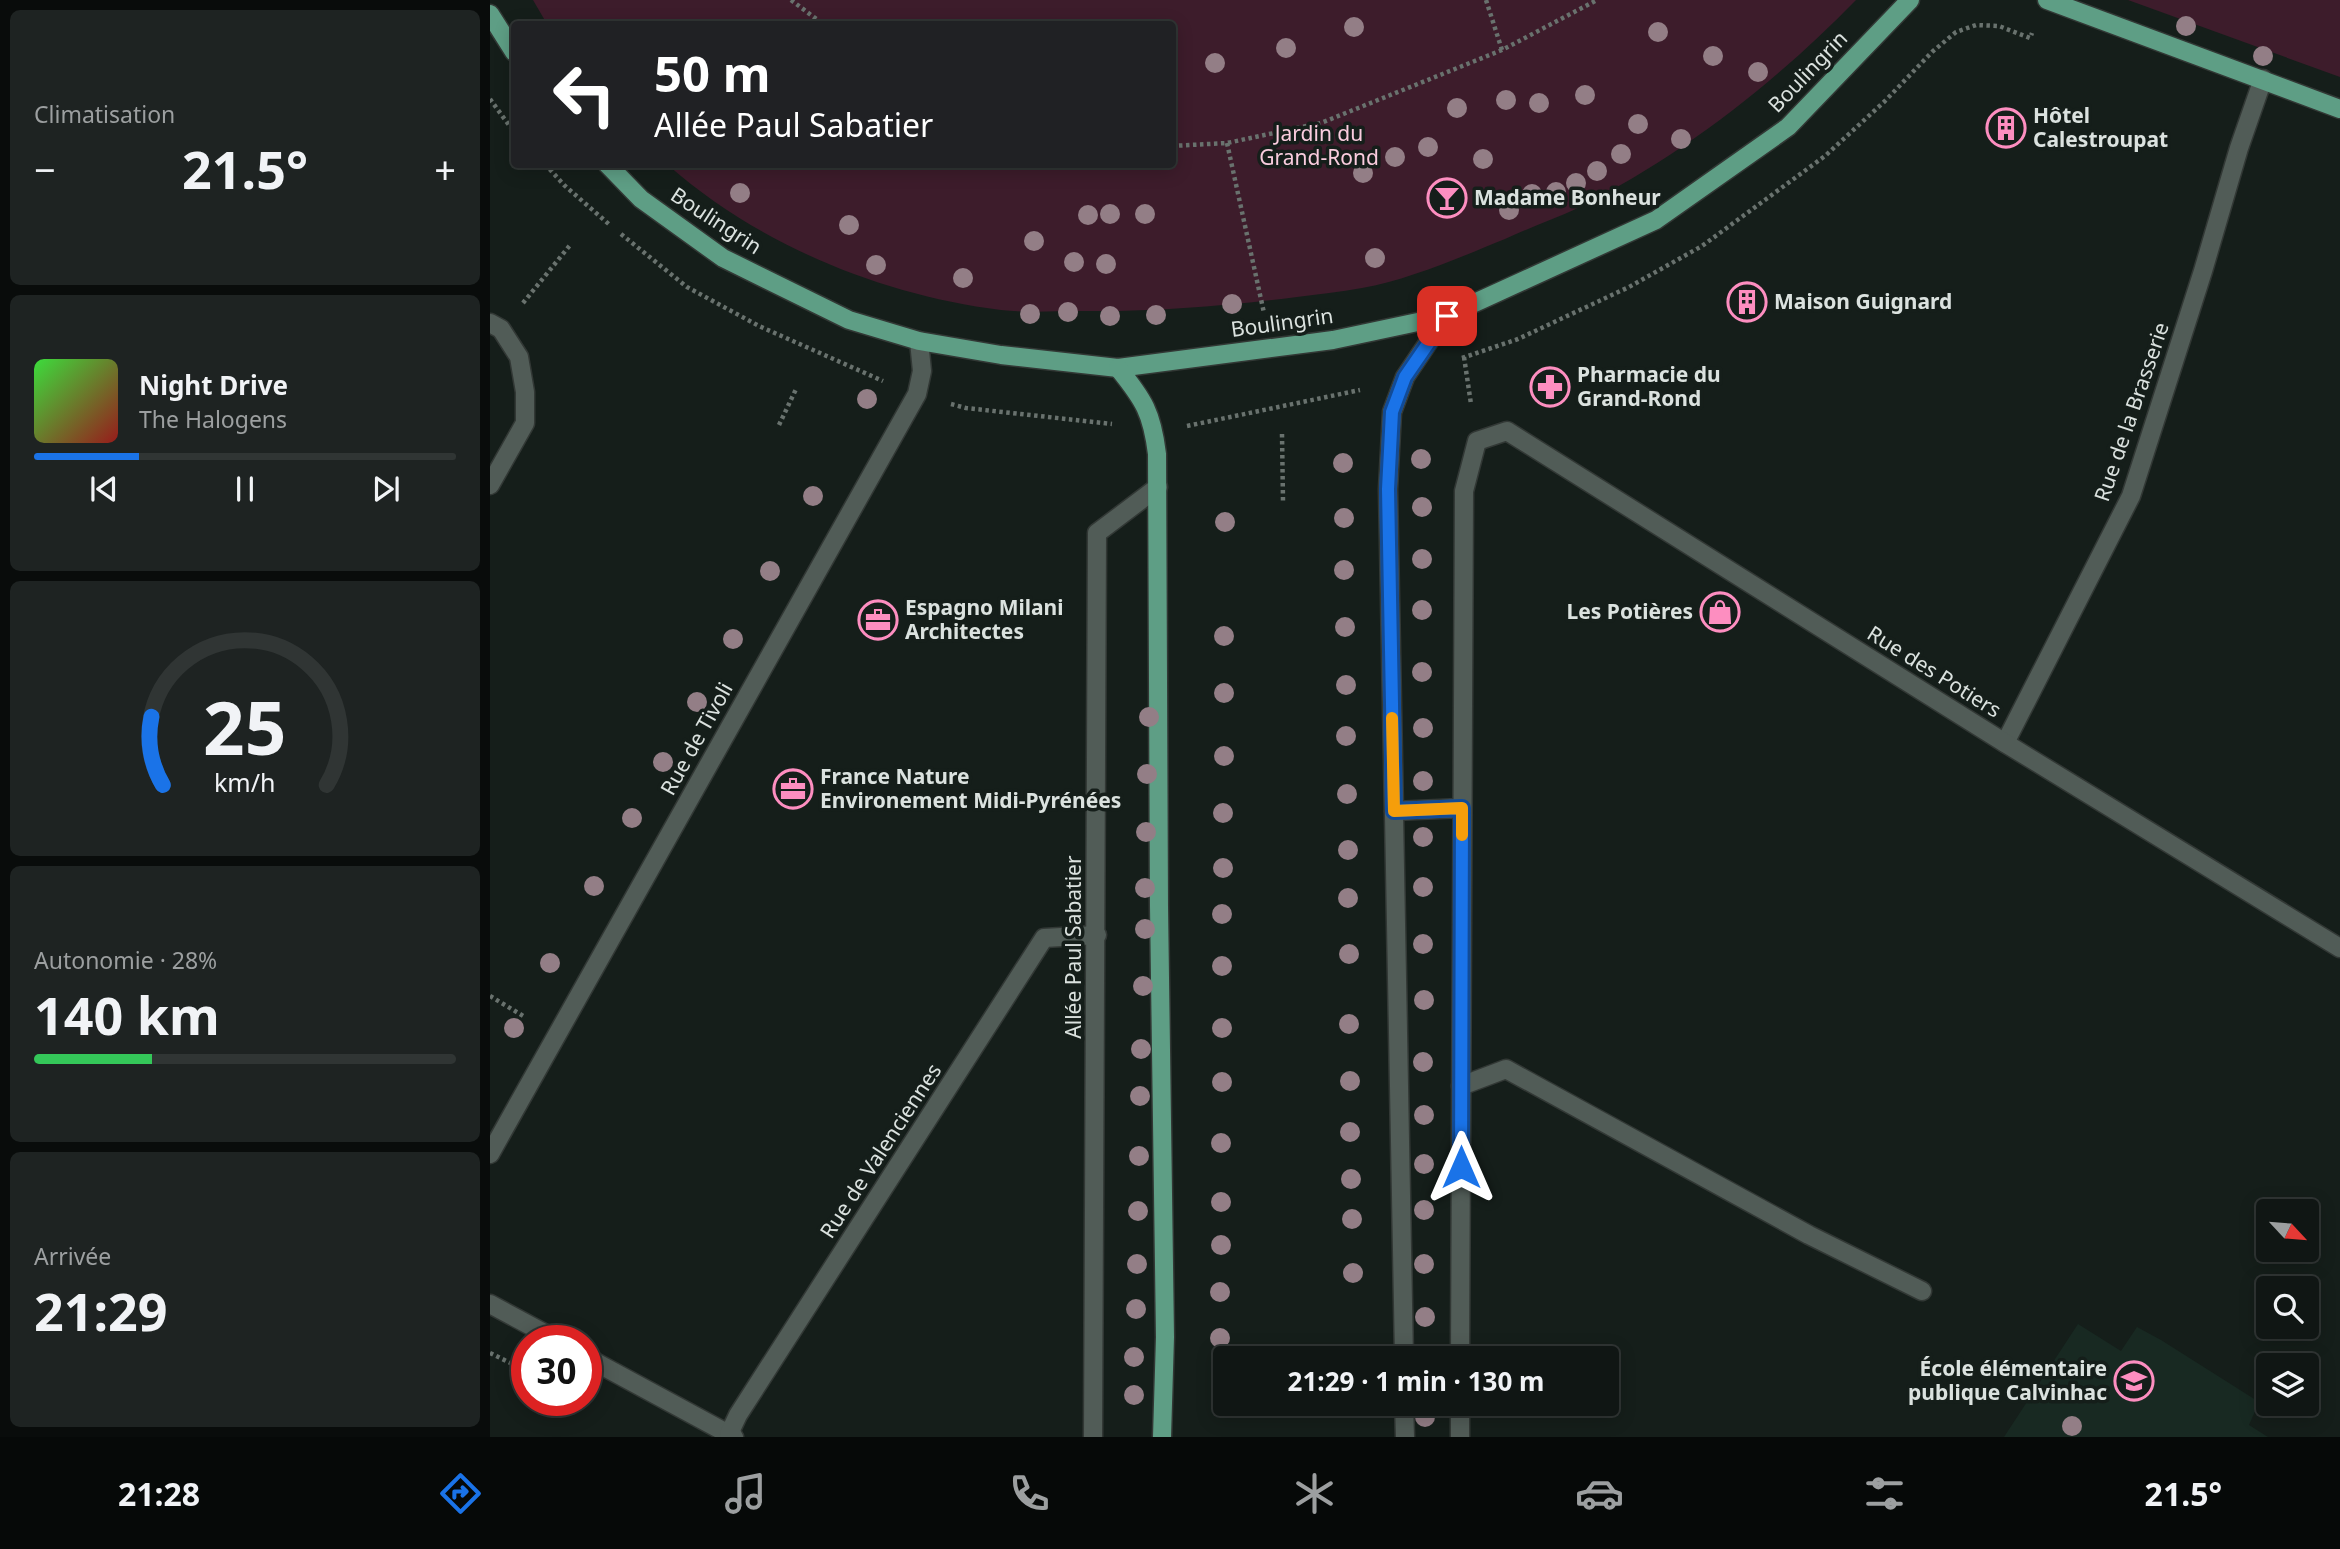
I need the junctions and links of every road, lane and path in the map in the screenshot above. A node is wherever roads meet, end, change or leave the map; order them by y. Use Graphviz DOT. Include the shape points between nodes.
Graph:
graph roads {
  1 [pos="791,0"];
  2 [pos="1486,0"];
  3 [pos="1597,0"];
  4 [pos="1910,0"];
  5 [pos="2047,0"];
  6 [pos="490,14"];
  7 [pos="819,21"];
  8 [pos="511,47"];
  9 [pos="1502,50"];
  10 [pos="2263,79"];
  11 [pos="490,99"];
  12 [pos="2340,109"];
  13 [pos="511,128"];
  14 [pos="1227,143"];
  15 [pos="1176,146"];
  16 [pos="611,168"];
  17 [pos="571,244"];
  18 [pos="520,306"];
  19 [pos="1264,313"];
  20 [pos="1447,316"];
  21 [pos="495,326"];
  22 [pos="919,341"];
  23 [pos="1118,368"];
  24 [pos="1405,377"];
  25 [pos="797,387"];
  26 [pos="966,408"];
  27 [pos="1082,422"];
  28 [pos="779,425"];
  29 [pos="1183,427"];
  30 [pos="1282,434"];
  31 [pos="1477,441"];
  32 [pos="490,485"];
  33 [pos="1158,487"];
  34 [pos="1283,501"];
  35 [pos="2005,743"];
  36 [pos="1462,808"];
  37 [pos="1394,811"];
  38 [pos="1097,935"];
  39 [pos="2340,948"];
  40 [pos="1461,1086"];
  41 [pos="490,1154"];
  42 [pos="1922,1291"];
  43 [pos="490,1304"];
  44 [pos="529,1325"];
  45 [pos="1404,1346"];
  46 [pos="1460,1346"];
  47 [pos="490,1353"];
  48 [pos="511,1363"];
  49 [pos="602,1366"];
  50 [pos="1404,1416"];
  51 [pos="1460,1416"];
  52 [pos="731,1435"];
  53 [pos="1093,1437"];
  54 [pos="1162,1437"];
  55 [pos="1405,1437"];
  56 [pos="1460,1437"];
  1 -- 7 [label="path"];
  2 -- 9 [label="path"];
  3 -- 9 [label="path"];
  4 -- 20 [label="main road, Boulingrin" via="1788,127 1656,220"];
  5 -- 10 [label="main road"];
  6 -- 8 [label="main road"];
  9 -- 14 [label="path" via="1321,123"];
  10 -- 12 [label="main road"];
  10 -- 35 [label="street, Rue de la Brasserie" via="2131,496"];
  11 -- 13 [label="path"];
  14 -- 15 [label="path"];
  14 -- 19 [label="path"];
  16 -- 22 [label="main road, Boulingrin" via="641,199 723,258 849,320"];
  17 -- 18 [label="path"];
  20 -- 23 [label="main road, Boulingrin" via="1333,340"];
  20 -- 24 [label="street"];
  21 -- 32 [label="street" via="519,357 525,423"];
  22 -- 23 [label="main road, Boulingrin"];
  22 -- 41 [label="street, Rue de Tivoli" via="922,371 917,394"];
  23 -- 33 [label="main road" via="1143,400 1154,427"];
  24 -- 29 [label="path" via="1347,394"];
  24 -- 31 [label="path" via="1464,357"];
  24 -- 37 [label="street" via="1392,412 1388,489"];
  25 -- 28 [label="path"];
  26 -- 27 [label="path"];
  30 -- 34 [label="path"];
  31 -- 35 [label="street, Rue des Potiers" via="1507,431"];
  31 -- 36 [label="street" via="1464,491"];
  33 -- 38 [label="street, Allée Paul Sabatier" via="1097,533"];
  33 -- 54 [label="main road"];
  35 -- 39 [label="street, Rue des Potiers"];
  36 -- 37 [label="street"];
  36 -- 40 [label="street"];
  37 -- 45 [label="street"];
  38 -- 52 [label="street, Rue de Valenciennes" via="1044,938 738,1415"];
  38 -- 53 [label="street, Allée Paul Sabatier"];
  40 -- 42 [label="street" via="1506,1069 1809,1235"];
  40 -- 46 [label="street"];
  43 -- 44 [label="street"];
  47 -- 48 [label="path"];
  49 -- 52 [label="street"];
  50 -- 55 [label="street"];
  51 -- 56 [label="street"];
}
